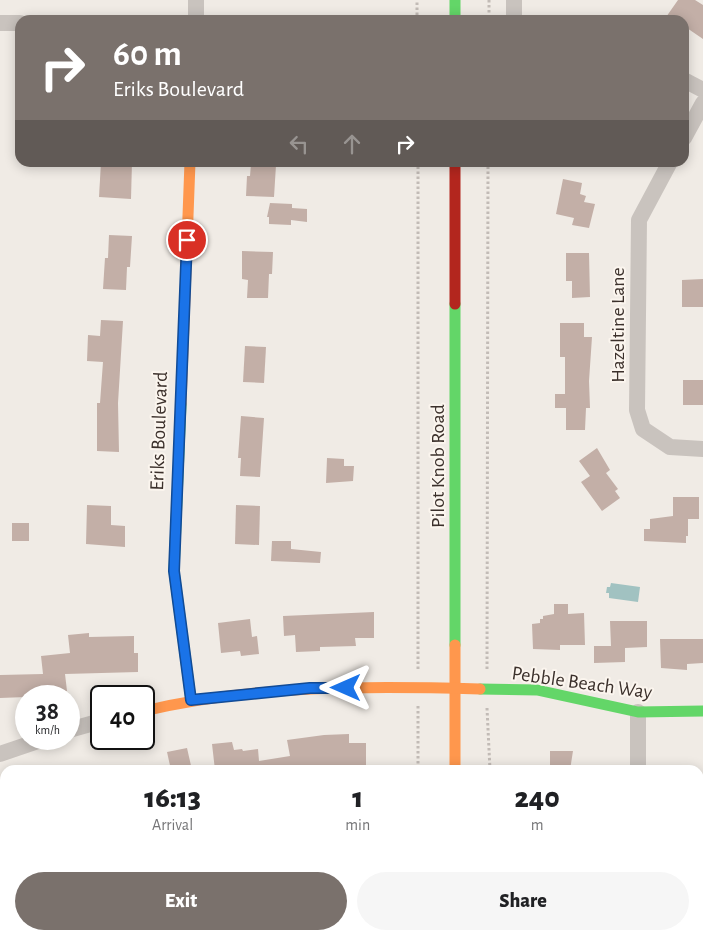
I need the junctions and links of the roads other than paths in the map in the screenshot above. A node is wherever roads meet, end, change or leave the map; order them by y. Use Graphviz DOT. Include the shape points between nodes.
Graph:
graph roads {
  1 [pos="196,0"];
  2 [pos="455,0"];
  3 [pos="514,0"];
  4 [pos="196,15"];
  5 [pos="455,15"];
  6 [pos="514,15"];
  7 [pos="0,23"];
  8 [pos="15,23"];
  9 [pos="689,83"];
  10 [pos="703,90"];
  11 [pos="703,103"];
  12 [pos="689,129"];
  13 [pos="190,167"];
  14 [pos="455,167"];
  15 [pos="667,167"];
  16 [pos="703,449"];
  17 [pos="456,688"];
  18 [pos="191,700"];
  19 [pos="155,708"];
  20 [pos="703,711"];
  21 [pos="638,712"];
  22 [pos="15,749"];
  23 [pos="0,754"];
  24 [pos="456,765"];
  25 [pos="638,765"];
  1 -- 4 [label="street"];
  2 -- 5 [label="street"];
  3 -- 6 [label="street"];
  7 -- 8 [label="street"];
  9 -- 10 [label="street"];
  11 -- 12 [label="street"];
  13 -- 18 [label="street, Eriks Boulevard" via="174,571"];
  14 -- 17 [label="street, Pilot Knob Road"];
  15 -- 16 [label="street, Hazeltine Lane" via="639,220 637,410 642,429 670,447"];
  17 -- 18 [label="street, Pebble Beach Way" via="310,688"];
  17 -- 21 [label="street, Pebble Beach Way" via="537,690"];
  17 -- 24 [label="street, Pilot Knob Road"];
  18 -- 19 [label="street, Pebble Beach Way"];
  20 -- 21 [label="street, Pebble Beach Way"];
  21 -- 25 [label="street"];
  22 -- 23 [label="street"];
}
